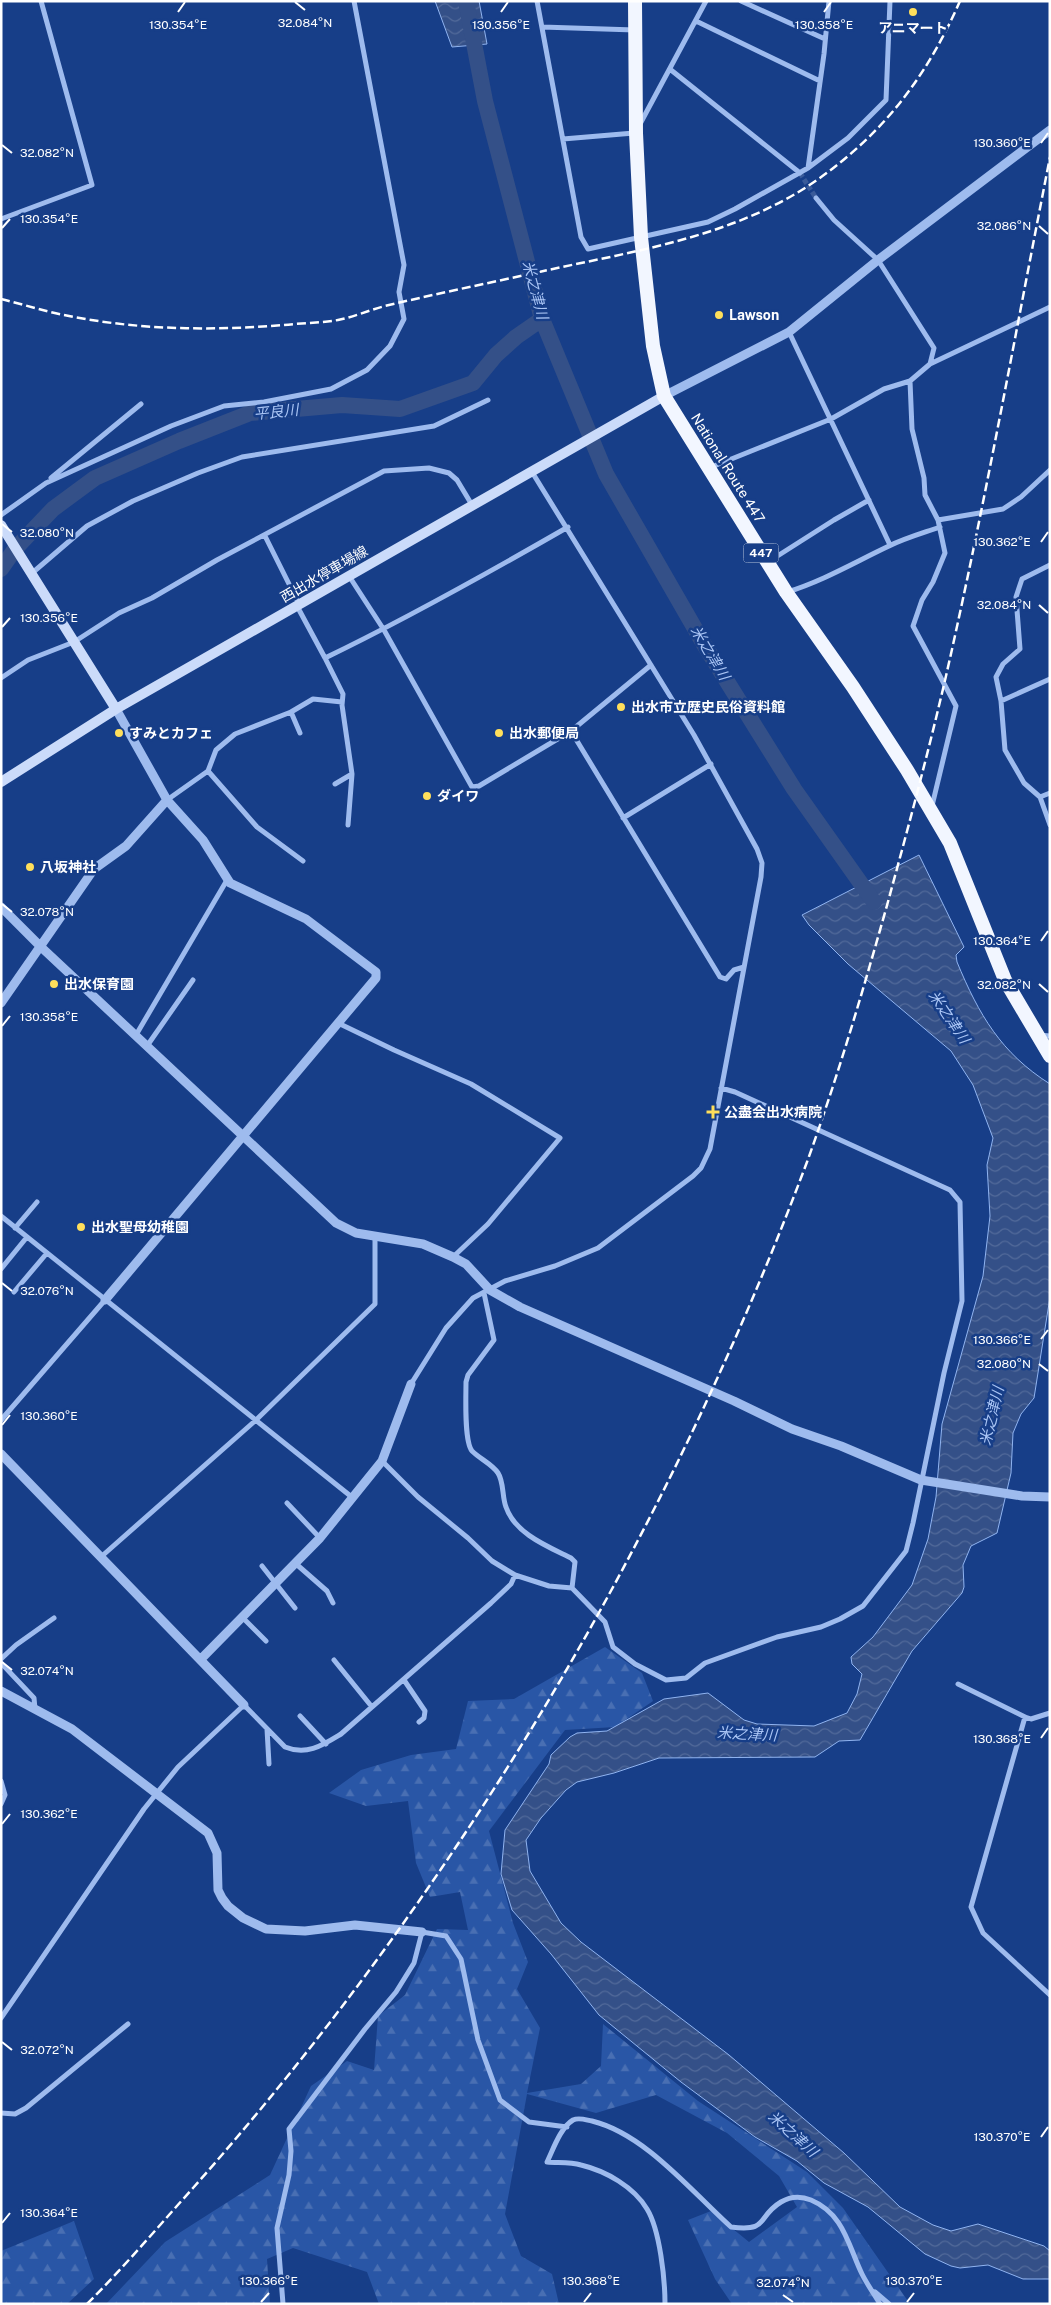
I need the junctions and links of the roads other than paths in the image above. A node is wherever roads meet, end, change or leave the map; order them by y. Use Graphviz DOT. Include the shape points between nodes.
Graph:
graph roads {
  1 [pos="41,1"];
  2 [pos="354,1"];
  3 [pos="537,1"];
  4 [pos="635,1"];
  5 [pos="706,1"];
  6 [pos="741,1"];
  7 [pos="829,1"];
  8 [pos="890,1"];
  9 [pos="696,21"];
  10 [pos="542,27"];
  11 [pos="635,30"];
  12 [pos="825,40"];
  13 [pos="671,70"];
  14 [pos="820,81"];
  15 [pos="1050,130"];
  16 [pos="636,133"];
  17 [pos="563,139"];
  18 [pos="808,168"];
  19 [pos="800,173"];
  20 [pos="816,198"];
  21 [pos="1,218"];
  22 [pos="641,237"];
  23 [pos="878,260"];
  24 [pos="1050,307"];
  25 [pos="789,332"];
  26 [pos="930,364"];
  27 [pos="910,381"];
  28 [pos="659,399"];
  29 [pos="488,400"];
  30 [pos="141,404"];
  31 [pos="831,419"];
  32 [pos="709,468"];
  33 [pos="536,470"];
  34 [pos="1050,470"];
  35 [pos="46,483"];
  36 [pos="869,500"];
  37 [pos="472,505"];
  38 [pos="1,515"];
  39 [pos="938,520"];
  40 [pos="1,525"];
  41 [pos="568,527"];
  42 [pos="940,527"];
  43 [pos="265,536"];
  44 [pos="890,545"];
  45 [pos="768,563"];
  46 [pos="1050,565"];
  47 [pos="31,574"];
  48 [pos="350,576"];
  49 [pos="786,592"];
  50 [pos="298,605"];
  51 [pos="384,630"];
  52 [pos="74,642"];
  53 [pos="325,658"];
  54 [pos="651,665"];
  55 [pos="1,678"];
  56 [pos="1050,680"];
  57 [pos="1001,701"];
  58 [pos="342,702"];
  59 [pos="116,709"];
  60 [pos="291,712"];
  61 [pos="571,731"];
  62 [pos="300,732"];
  63 [pos="712,764"];
  64 [pos="208,771"];
  65 [pos="352,774"];
  66 [pos="1,782"];
  67 [pos="335,784"];
  68 [pos="1050,793"];
  69 [pos="1040,797"];
  70 [pos="167,800"];
  71 [pos="931,810"];
  72 [pos="623,818"];
  73 [pos="1050,824"];
  74 [pos="348,825"];
  75 [pos="303,861"];
  76 [pos="227,880"];
  77 [pos="1,907"];
  78 [pos="41,947"];
  79 [pos="744,967"];
  80 [pos="193,980"];
  81 [pos="1,1003"];
  82 [pos="338,1023"];
  83 [pos="136,1036"];
  84 [pos="1044,1036"];
  85 [pos="147,1046"];
  86 [pos="1050,1056"];
  87 [pos="721,1088"];
  88 [pos="244,1137"];
  89 [pos="37,1202"];
  90 [pos="1,1216"];
  91 [pos="15,1228"];
  92 [pos="27,1237"];
  93 [pos="375,1237"];
  94 [pos="47,1253"];
  95 [pos="453,1257"];
  96 [pos="1,1269"];
  97 [pos="487,1291"];
  98 [pos="14,1292"];
  99 [pos="105,1300"];
  100 [pos="411,1384"];
  101 [pos="1,1420"];
  102 [pos="256,1420"];
  103 [pos="1,1454"];
  104 [pos="382,1461"];
  105 [pos="921,1480"];
  106 [pos="1050,1497"];
  107 [pos="353,1498"];
  108 [pos="287,1503"];
  109 [pos="320,1538"];
  110 [pos="102,1556"];
  111 [pos="294,1563"];
  112 [pos="262,1566"];
  113 [pos="515,1575"];
  114 [pos="275,1583"];
  115 [pos="572,1588"];
  116 [pos="333,1603"];
  117 [pos="295,1608"];
  118 [pos="242,1617"];
  119 [pos="54,1618"];
  120 [pos="266,1641"];
  121 [pos="201,1659"];
  122 [pos="334,1660"];
  123 [pos="1,1661"];
  124 [pos="404,1680"];
  125 [pos="958,1684"];
  126 [pos="1,1690"];
  127 [pos="244,1705"];
  128 [pos="372,1707"];
  129 [pos="35,1708"];
  130 [pos="1050,1713"];
  131 [pos="300,1716"];
  132 [pos="1025,1717"];
  133 [pos="419,1722"];
  134 [pos="267,1728"];
  135 [pos="326,1744"];
  136 [pos="269,1764"];
  137 [pos="1,1781"];
  138 [pos="157,1793"];
  139 [pos="1,1804"];
  140 [pos="422,1932"];
  141 [pos="1050,1995"];
  142 [pos="1,2018"];
  143 [pos="128,2024"];
  144 [pos="1,2113"];
  145 [pos="567,2127"];
  146 [pos="872,2290"];
  147 [pos="283,2304"];
  148 [pos="665,2304"];
  149 [pos="880,2304"];
  150 [pos="889,2304"];
  1 -- 21 [label="street" via="92,185"];
  2 -- 35 [label="street" via="404,265 399,292 404,319 390,346 367,370 331,389 224,406 171,426"];
  3 -- 10 [label="street"];
  4 -- 11 [label="highway, National Route 447 / 447"];
  5 -- 9 [label="street"];
  6 -- 12 [label="street"];
  7 -- 12 [label="street"];
  8 -- 18 [label="street" via="886,100 848,138"];
  9 -- 13 [label="street"];
  9 -- 14 [label="street"];
  10 -- 11 [label="street"];
  10 -- 17 [label="street"];
  11 -- 16 [label="highway, National Route 447 / 447"];
  12 -- 14 [label="street"];
  13 -- 16 [label="street"];
  13 -- 19 [label="street"];
  14 -- 18 [label="street"];
  15 -- 23 [label="street"];
  16 -- 17 [label="street"];
  16 -- 22 [label="highway, National Route 447 / 447"];
  17 -- 22 [label="street" via="584,244 588,249"];
  18 -- 19 [label="street"];
  19 -- 22 [label="street" via="708,222"];
  20 -- 23 [label="street" via="834,220"];
  22 -- 28 [label="highway, National Route 447 / 447"];
  23 -- 25 [label="street"];
  23 -- 26 [label="street" via="934,348"];
  24 -- 26 [label="street"];
  25 -- 28 [label="street"];
  25 -- 31 [label="street"];
  26 -- 27 [label="street"];
  27 -- 31 [label="street" via="884,389"];
  27 -- 39 [label="street" via="912,429 925,495"];
  28 -- 32 [label="highway, National Route 447 / 447"];
  28 -- 33 [label="main road, 西出水停車場線"];
  29 -- 47 [label="street" via="434,426 242,457 198,473 133,501 87,526"];
  30 -- 35 [label="street"];
  31 -- 32 [label="street"];
  31 -- 36 [label="street"];
  32 -- 45 [label="highway, National Route 447 / 447"];
  33 -- 37 [label="main road, 西出水停車場線"];
  33 -- 41 [label="street"];
  34 -- 39 [label="street" via="1021,497 1002,509"];
  35 -- 38 [label="street"];
  36 -- 44 [label="street"];
  36 -- 45 [label="street"];
  37 -- 43 [label="street" via="449,473 429,468 384,471"];
  37 -- 48 [label="main road, 西出水停車場線"];
  39 -- 42 [label="street"];
  40 -- 47 [label="main road"];
  41 -- 51 [label="street"];
  41 -- 54 [label="street"];
  42 -- 44 [label="street"];
  42 -- 71 [label="street" via="945,553 913,626 956,706"];
  43 -- 50 [label="street"];
  43 -- 52 [label="street" via="119,613"];
  44 -- 49 [label="street" via="807,586"];
  45 -- 49 [label="highway, National Route 447 / 447"];
  46 -- 57 [label="street" via="1022,579 1016,596 1020,649 1003,664 996,678"];
  47 -- 52 [label="main road"];
  48 -- 50 [label="main road, 西出水停車場線"];
  48 -- 51 [label="street"];
  49 -- 71 [label="highway, National Route 447 / 447" via="853,687"];
  50 -- 53 [label="street"];
  50 -- 59 [label="main road, 西出水停車場線"];
  51 -- 53 [label="street"];
  51 -- 61 [label="street" via="472,787 479,786"];
  52 -- 55 [label="street" via="28,660"];
  52 -- 59 [label="main road"];
  53 -- 58 [label="street" via="343,694"];
  54 -- 61 [label="street"];
  54 -- 63 [label="street"];
  56 -- 57 [label="street"];
  57 -- 69 [label="street" via="1005,750 1024,783"];
  58 -- 60 [label="street" via="313,700"];
  58 -- 65 [label="street"];
  59 -- 66 [label="main road, 西出水停車場線"];
  59 -- 70 [label="street"];
  60 -- 62 [label="street"];
  60 -- 64 [label="street" via="235,734 216,750"];
  61 -- 72 [label="street"];
  63 -- 72 [label="street"];
  63 -- 79 [label="street" via="762,863"];
  64 -- 70 [label="street"];
  64 -- 75 [label="street" via="257,827"];
  65 -- 67 [label="street"];
  65 -- 74 [label="street"];
  68 -- 69 [label="street"];
  69 -- 73 [label="street"];
  70 -- 76 [label="street" via="203,840"];
  70 -- 78 [label="street" via="126,846 94,869"];
  71 -- 84 [label="highway, National Route 447 / 447" via="950,843 1005,980"];
  72 -- 79 [label="street" via="720,977 726,979 734,970"];
  76 -- 82 [label="street" via="306,919 376,972 376,978"];
  76 -- 83 [label="street"];
  77 -- 78 [label="street"];
  78 -- 81 [label="street"];
  78 -- 83 [label="street"];
  79 -- 87 [label="street"];
  80 -- 85 [label="street"];
  82 -- 88 [label="street"];
  82 -- 95 [label="street" via="471,1084 560,1138 488,1224"];
  83 -- 85 [label="street"];
  84 -- 86 [label="highway, National Route 447 / 447"];
  85 -- 88 [label="street"];
  87 -- 97 [label="street" via="710,1149 701,1168 693,1176 598,1248 555,1266 505,1281"];
  87 -- 105 [label="street" via="950,1190 960,1202 962,1301"];
  88 -- 93 [label="street" via="336,1223 356,1233"];
  88 -- 99 [label="street"];
  89 -- 91 [label="street"];
  90 -- 91 [label="street"];
  91 -- 92 [label="street"];
  92 -- 94 [label="street"];
  92 -- 96 [label="street"];
  93 -- 95 [label="street" via="423,1244"];
  93 -- 102 [label="street" via="375,1304"];
  94 -- 98 [label="street"];
  94 -- 99 [label="street"];
  95 -- 97 [label="street" via="466,1264"];
  97 -- 100 [label="street" via="473,1298 446,1328"];
  97 -- 105 [label="street" via="734,1400 792,1429"];
  97 -- 115 [label="street" via="494,1340 466,1382 468,1446 500,1475 505,1506 517,1524 535,1540 575,1562"];
  99 -- 101 [label="street"];
  99 -- 102 [label="street"];
  100 -- 104 [label="street"];
  102 -- 107 [label="street"];
  102 -- 110 [label="street"];
  103 -- 110 [label="street"];
  104 -- 107 [label="street"];
  104 -- 113 [label="street" via="492,1561"];
  105 -- 106 [label="street" via="1022,1496"];
  105 -- 115 [label="street" via="906,1551 863,1606 821,1627 777,1637 705,1663 686,1678 666,1680 613,1647 605,1622"];
  107 -- 109 [label="street"];
  108 -- 109 [label="street"];
  109 -- 111 [label="street"];
  110 -- 121 [label="street"];
  111 -- 114 [label="street"];
  111 -- 116 [label="street" via="327,1591"];
  112 -- 114 [label="street"];
  113 -- 115 [label="street" via="549,1586"];
  113 -- 124 [label="street" via="511,1584 491,1603"];
  114 -- 117 [label="street"];
  114 -- 118 [label="street"];
  118 -- 120 [label="street"];
  118 -- 121 [label="street"];
  119 -- 123 [label="street" via="16,1645"];
  121 -- 127 [label="street"];
  122 -- 128 [label="street"];
  123 -- 129 [label="street" via="34,1698"];
  124 -- 128 [label="street"];
  124 -- 133 [label="street" via="425,1711"];
  125 -- 132 [label="street"];
  126 -- 129 [label="street"];
  127 -- 134 [label="street"];
  127 -- 138 [label="street" via="178,1767"];
  128 -- 135 [label="street"];
  129 -- 138 [label="street" via="72,1729"];
  130 -- 132 [label="street"];
  131 -- 135 [label="street"];
  132 -- 141 [label="street" via="971,1907 983,1933"];
  134 -- 135 [label="street" via="285,1747 293,1750 308,1751"];
  134 -- 136 [label="street"];
  137 -- 139 [label="street" via="5,1795"];
  138 -- 140 [label="street" via="208,1833 216,1852 218,1890 228,1906 243,1918 266,1929 283,1931 355,1925"];
  138 -- 142 [label="street"];
  140 -- 145 [label="street" via="446,1936 461,1959 478,2040 500,2100 529,2122"];
  140 -- 147 [label="street" via="414,1963 396,1992 288,2128 291,2151 289,2175 276,2228"];
  143 -- 144 [label="street" via="26,2108 15,2114"];
  145 -- 146 [label="street" via="573,2120 581,2118 604,2124 622,2134 653,2154 731,2227 757,2227 780,2202 792,2197 819,2203 837,2219"];
  145 -- 148 [label="street" via="546,2162 579,2164 597,2170 637,2196 648,2210 654,2226"];
  146 -- 149 [label="street"];
  146 -- 150 [label="street"];
}
